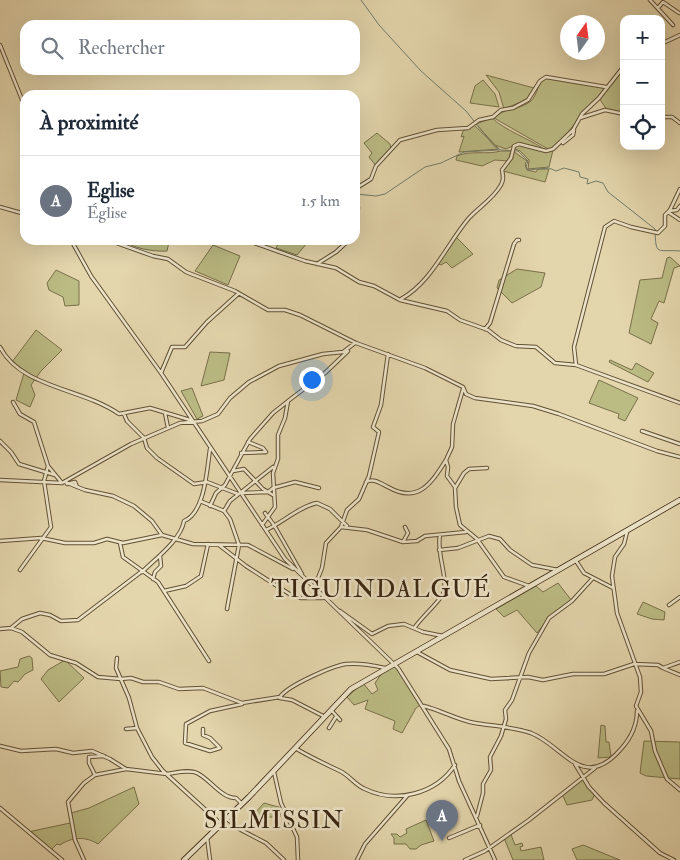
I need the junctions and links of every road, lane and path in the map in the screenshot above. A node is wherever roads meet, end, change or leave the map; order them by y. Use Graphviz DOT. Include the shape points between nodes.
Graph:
graph roads {
  1 [pos="650,0"];
  2 [pos="658,8"];
  3 [pos="679,13"];
  4 [pos="673,24"];
  5 [pos="680,36"];
  6 [pos="665,42"];
  7 [pos="0,45"];
  8 [pos="620,71"];
  9 [pos="608,87"];
  10 [pos="20,95"];
  11 [pos="620,113"];
  12 [pos="665,117"];
  13 [pos="579,119"];
  14 [pos="680,124"];
  15 [pos="574,128"];
  16 [pos="562,143"];
  17 [pos="360,186"];
  18 [pos="680,190"];
  19 [pos="679,196"];
  20 [pos="680,206"];
  21 [pos="0,207"];
  22 [pos="669,211"];
  23 [pos="20,213"];
  24 [pos="680,220"];
  25 [pos="519,240"];
  26 [pos="74,245"];
  27 [pos="122,245"];
  28 [pos="258,245"];
  29 [pos="344,245"];
  30 [pos="317,264"];
  31 [pos="238,294"];
  32 [pos="400,300"];
  33 [pos="485,329"];
  34 [pos="356,343"];
  35 [pos="0,347"];
  36 [pos="348,350"];
  37 [pos="388,354"];
  38 [pos="576,365"];
  39 [pos="160,373"];
  40 [pos="463,387"];
  41 [pos="288,401"];
  42 [pos="13,402"];
  43 [pos="680,404"];
  44 [pos="165,413"];
  45 [pos="124,414"];
  46 [pos="191,421"];
  47 [pos="168,428"];
  48 [pos="642,431"];
  49 [pos="144,438"];
  50 [pos="0,441"];
  51 [pos="248,442"];
  52 [pos="680,444"];
  53 [pos="210,448"];
  54 [pos="241,453"];
  55 [pos="680,457"];
  56 [pos="446,460"];
  57 [pos="48,466"];
  58 [pos="274,466"];
  59 [pos="487,468"];
  60 [pos="45,473"];
  61 [pos="230,473"];
  62 [pos="56,475"];
  63 [pos="0,480"];
  64 [pos="257,480"];
  65 [pos="205,482"];
  66 [pos="366,482"];
  67 [pos="44,483"];
  68 [pos="65,483"];
  69 [pos="222,486"];
  70 [pos="273,488"];
  71 [pos="319,488"];
  72 [pos="455,488"];
  73 [pos="268,492"];
  74 [pos="240,493"];
  75 [pos="274,496"];
  76 [pos="680,500"];
  77 [pos="199,501"];
  78 [pos="210,506"];
  79 [pos="224,511"];
  80 [pos="266,515"];
  81 [pos="343,522"];
  82 [pos="262,524"];
  83 [pos="275,526"];
  84 [pos="341,527"];
  85 [pos="348,527"];
  86 [pos="405,527"];
  87 [pos="266,530"];
  88 [pos="466,532"];
  89 [pos="627,532"];
  90 [pos="162,535"];
  91 [pos="441,535"];
  92 [pos="175,538"];
  93 [pos="44,539"];
  94 [pos="477,539"];
  95 [pos="0,541"];
  96 [pos="403,542"];
  97 [pos="120,543"];
  98 [pos="208,544"];
  99 [pos="219,545"];
  100 [pos="239,545"];
  101 [pos="439,550"];
  102 [pos="160,555"];
  103 [pos="237,560"];
  104 [pos="576,561"];
  105 [pos="20,570"];
  106 [pos="294,570"];
  107 [pos="560,570"];
  108 [pos="142,572"];
  109 [pos="304,577"];
  110 [pos="593,578"];
  111 [pos="153,579"];
  112 [pos="530,587"];
  113 [pos="314,588"];
  114 [pos="613,588"];
  115 [pos="163,591"];
  116 [pos="323,598"];
  117 [pos="680,598"];
  118 [pos="669,605"];
  119 [pos="227,609"];
  120 [pos="339,611"];
  121 [pos="415,627"];
  122 [pos="11,628"];
  123 [pos="0,629"];
  124 [pos="444,636"];
  125 [pos="417,652"];
  126 [pos="117,658"];
  127 [pos="209,661"];
  128 [pos="680,662"];
  129 [pos="395,664"];
  130 [pos="634,664"];
  131 [pos="664,668"];
  132 [pos="386,669"];
  133 [pos="680,675"];
  134 [pos="519,678"];
  135 [pos="121,679"];
  136 [pos="280,692"];
  137 [pos="278,697"];
  138 [pos="243,703"];
  139 [pos="423,705"];
  140 [pos="331,710"];
  141 [pos="638,710"];
  142 [pos="336,716"];
  143 [pos="325,717"];
  144 [pos="340,720"];
  145 [pos="503,727"];
  146 [pos="126,728"];
  147 [pos="137,728"];
  148 [pos="329,728"];
  149 [pos="203,729"];
  150 [pos="0,746"];
  151 [pos="295,748"];
  152 [pos="104,756"];
  153 [pos="575,764"];
  154 [pos="455,765"];
  155 [pos="597,766"];
  156 [pos="126,769"];
  157 [pos="274,771"];
  158 [pos="166,774"];
  159 [pos="95,775"];
  160 [pos="583,777"];
  161 [pos="680,790"];
  162 [pos="408,795"];
  163 [pos="242,804"];
  164 [pos="0,808"];
  165 [pos="226,819"];
  166 [pos="477,820"];
  167 [pos="221,824"];
  168 [pos="480,825"];
  169 [pos="207,837"];
  170 [pos="449,838"];
  171 [pos="490,848"];
  172 [pos="62,860"];
  173 [pos="84,860"];
  174 [pos="184,860"];
  175 [pos="210,860"];
  176 [pos="284,860"];
  177 [pos="298,860"];
  178 [pos="357,860"];
  179 [pos="465,860"];
  180 [pos="495,860"];
  181 [pos="674,860"];
  1 -- 2 [label="street"];
  2 -- 3 [label="street" via="663,2"];
  2 -- 4 [label="street"];
  5 -- 6 [label="street"];
  7 -- 10 [label="street"];
  8 -- 9 [label="street"];
  9 -- 13 [label="street"];
  9 -- 17 [label="street" via="546,77 528,100 468,128 442,129 404,138 376,166 371,179"];
  11 -- 13 [label="street" via="605,110"];
  12 -- 14 [label="street" via="672,117"];
  13 -- 15 [label="street"];
  15 -- 16 [label="street" via="573,135"];
  15 -- 32 [label="street" via="551,150 519,144 514,146 498,189 468,219 424,284"];
  18 -- 19 [label="street"];
  19 -- 22 [label="street"];
  20 -- 22 [label="street"];
  21 -- 23 [label="street"];
  22 -- 24 [label="street"];
  22 -- 38 [label="street" via="665,215 665,226 657,233 614,221 606,226 574,347"];
  25 -- 33 [label="street" via="514,244 490,323"];
  26 -- 39 [label="street" via="91,276"];
  27 -- 31 [label="street" via="168,259 186,272"];
  28 -- 30 [label="street"];
  29 -- 30 [label="street"];
  30 -- 32 [label="street" via="336,268"];
  31 -- 34 [label="street" via="268,310 285,310 304,317"];
  31 -- 39 [label="street" via="185,347 172,347"];
  32 -- 33 [label="street" via="447,311 460,320"];
  33 -- 38 [label="street" via="516,346 536,346 555,364"];
  34 -- 36 [label="street"];
  34 -- 37 [label="street"];
  35 -- 45 [label="street" via="10,360 35,380 74,392"];
  36 -- 41 [label="street" via="325,374"];
  36 -- 46 [label="street" via="279,366 249,382 230,398 218,414 202,421"];
  37 -- 40 [label="street"];
  37 -- 66 [label="street" via="381,405 372,426 378,430 378,438"];
  38 -- 43 [label="street"];
  39 -- 46 [label="street"];
  40 -- 55 [label="street" via="466,394 475,398 521,404 560,414"];
  40 -- 56 [label="street" via="453,424 452,447"];
  41 -- 51 [label="street"];
  41 -- 58 [label="street" via="286,418 278,435 278,456"];
  42 -- 57 [label="street" via="20,414 34,422"];
  44 -- 45 [label="street" via="150,408"];
  44 -- 46 [label="street"];
  44 -- 47 [label="street"];
  45 -- 49 [label="street"];
  46 -- 47 [label="street"];
  46 -- 53 [label="street"];
  47 -- 49 [label="street"];
  48 -- 52 [label="street"];
  49 -- 65 [label="street" via="147,448 178,473 194,484"];
  49 -- 68 [label="street"];
  50 -- 60 [label="street" via="19,464"];
  51 -- 54 [label="street"];
  51 -- 54 [label="street" via="266,452"];
  53 -- 61 [label="street"];
  53 -- 65 [label="street"];
  54 -- 61 [label="street"];
  56 -- 66 [label="street" via="428,485 417,492 406,494 379,482"];
  56 -- 72 [label="street" via="447,476"];
  57 -- 60 [label="street"];
  57 -- 62 [label="street"];
  58 -- 64 [label="street"];
  58 -- 70 [label="street"];
  59 -- 72 [label="street" via="464,473"];
  60 -- 62 [label="street"];
  60 -- 67 [label="street"];
  61 -- 64 [label="street" via="242,468"];
  61 -- 69 [label="street"];
  61 -- 74 [label="street"];
  62 -- 68 [label="street"];
  63 -- 67 [label="street"];
  64 -- 73 [label="street"];
  64 -- 74 [label="street"];
  65 -- 69 [label="street"];
  65 -- 77 [label="street"];
  66 -- 81 [label="street"];
  67 -- 68 [label="street"];
  67 -- 93 [label="street" via="51,526"];
  68 -- 90 [label="street" via="113,496 134,506"];
  69 -- 74 [label="street"];
  69 -- 78 [label="street"];
  70 -- 71 [label="street" via="295,482"];
  70 -- 73 [label="street"];
  70 -- 75 [label="street"];
  72 -- 88 [label="street" via="458,519"];
  73 -- 74 [label="street"];
  73 -- 75 [label="street"];
  74 -- 79 [label="street"];
  74 -- 82 [label="street"];
  75 -- 80 [label="street" via="275,507"];
  76 -- 89 [label="street"];
  77 -- 78 [label="street"];
  77 -- 92 [label="street" via="192,518 184,521"];
  78 -- 79 [label="street"];
  79 -- 100 [label="street"];
  80 -- 82 [label="street"];
  80 -- 83 [label="street"];
  81 -- 83 [label="street" via="330,509 317,503 303,507"];
  81 -- 84 [label="street"];
  81 -- 85 [label="street"];
  82 -- 87 [label="street"];
  83 -- 87 [label="street"];
  83 -- 109 [label="street"];
  84 -- 85 [label="street"];
  84 -- 113 [label="street" via="326,543 322,568"];
  85 -- 96 [label="street"];
  86 -- 96 [label="street" via="408,533"];
  87 -- 106 [label="street"];
  88 -- 91 [label="street"];
  88 -- 94 [label="street"];
  89 -- 104 [label="street"];
  89 -- 114 [label="street" via="624,544 613,560"];
  90 -- 92 [label="street"];
  90 -- 97 [label="street"];
  91 -- 96 [label="street"];
  91 -- 101 [label="street"];
  92 -- 98 [label="street" via="188,544"];
  92 -- 102 [label="street"];
  93 -- 95 [label="street"];
  93 -- 97 [label="street" via="65,544 105,539"];
  93 -- 105 [label="street"];
  94 -- 101 [label="street" via="458,548"];
  94 -- 107 [label="street" via="500,538 510,550 532,565"];
  94 -- 112 [label="street" via="504,577"];
  97 -- 108 [label="street" via="121,556"];
  98 -- 99 [label="street"];
  98 -- 115 [label="street" via="201,576 186,586"];
  99 -- 100 [label="street"];
  99 -- 103 [label="street"];
  100 -- 103 [label="street"];
  100 -- 106 [label="street" via="248,545"];
  101 -- 121 [label="street" via="444,578 442,595"];
  102 -- 108 [label="street"];
  102 -- 111 [label="street" via="161,566"];
  103 -- 116 [label="street" via="294,596"];
  103 -- 119 [label="street"];
  104 -- 107 [label="street"];
  104 -- 110 [label="street"];
  106 -- 109 [label="street"];
  107 -- 112 [label="street"];
  108 -- 111 [label="street"];
  108 -- 122 [label="street" via="78,620 61,621 40,613 22,619"];
  109 -- 113 [label="street"];
  110 -- 114 [label="street"];
  110 -- 134 [label="street" via="572,601 549,618"];
  111 -- 115 [label="street"];
  112 -- 124 [label="street"];
  113 -- 116 [label="street"];
  114 -- 130 [label="street" via="617,613"];
  115 -- 127 [label="street"];
  116 -- 120 [label="street"];
  117 -- 118 [label="street"];
  120 -- 121 [label="street" via="372,634 392,625"];
  120 -- 129 [label="street"];
  121 -- 124 [label="street"];
  122 -- 123 [label="street"];
  122 -- 135 [label="street" via="22,632 50,655 76,664 98,677"];
  124 -- 125 [label="street"];
  125 -- 129 [label="street"];
  125 -- 134 [label="street" via="465,674 491,679"];
  126 -- 135 [label="street" via="116,668"];
  128 -- 131 [label="street"];
  129 -- 132 [label="street"];
  129 -- 139 [label="street"];
  130 -- 131 [label="street"];
  130 -- 134 [label="street" via="606,674 573,674 544,680"];
  130 -- 141 [label="street" via="641,687 636,706"];
  131 -- 133 [label="street"];
  132 -- 137 [label="street" via="343,664 299,683"];
  132 -- 140 [label="street" via="352,689"];
  134 -- 145 [label="street" via="506,708"];
  135 -- 138 [label="street" via="159,682 179,689 208,688"];
  135 -- 147 [label="street"];
  136 -- 137 [label="street"];
  137 -- 138 [label="street"];
  137 -- 143 [label="street" via="292,700"];
  138 -- 149 [label="street" via="210,711 186,724 185,743 210,751 220,748 203,735"];
  139 -- 145 [label="street" via="474,723"];
  139 -- 154 [label="street"];
  140 -- 142 [label="street"];
  140 -- 143 [label="street"];
  141 -- 155 [label="street" via="627,742 614,757"];
  141 -- 161 [label="street" via="651,731 667,780"];
  142 -- 144 [label="street"];
  142 -- 148 [label="street"];
  143 -- 151 [label="street"];
  145 -- 153 [label="street" via="536,736"];
  145 -- 166 [label="street" via="490,757 491,770 483,784"];
  146 -- 147 [label="street"];
  147 -- 158 [label="street" via="152,757"];
  150 -- 152 [label="street" via="21,751 92,751"];
  151 -- 157 [label="street"];
  151 -- 162 [label="street" via="343,772 366,790"];
  152 -- 156 [label="street"];
  152 -- 159 [label="street" via="89,757"];
  153 -- 155 [label="street"];
  153 -- 160 [label="street"];
  154 -- 162 [label="street" via="438,782"];
  154 -- 166 [label="street"];
  155 -- 160 [label="street"];
  156 -- 158 [label="street"];
  156 -- 159 [label="street"];
  157 -- 163 [label="street"];
  157 -- 177 [label="street" via="281,803 297,837"];
  158 -- 163 [label="street" via="196,773"];
  158 -- 167 [label="street"];
  159 -- 173 [label="street" via="67,804 75,840"];
  160 -- 171 [label="street"];
  160 -- 181 [label="street" via="610,809 660,853"];
  162 -- 178 [label="street" via="366,844"];
  163 -- 165 [label="street"];
  164 -- 172 [label="street"];
  165 -- 167 [label="street"];
  165 -- 176 [label="street" via="268,845"];
  166 -- 168 [label="street"];
  167 -- 169 [label="street"];
  168 -- 170 [label="street"];
  168 -- 171 [label="street"];
  169 -- 174 [label="street"];
  169 -- 175 [label="street"];
  171 -- 179 [label="street"];
  171 -- 180 [label="street"];
}
